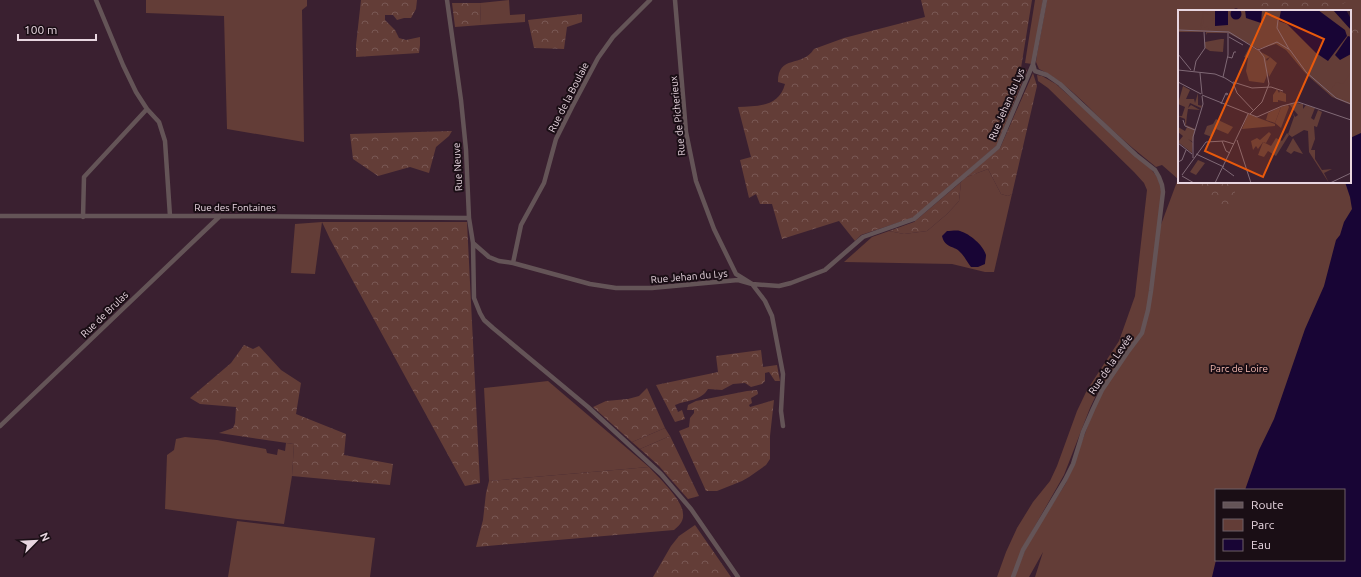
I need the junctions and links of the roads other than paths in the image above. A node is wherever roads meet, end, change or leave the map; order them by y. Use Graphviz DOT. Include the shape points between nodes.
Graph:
graph roads {
  1 [pos="96,0"];
  2 [pos="447,0"];
  3 [pos="650,0"];
  4 [pos="675,0"];
  5 [pos="1045,0"];
  6 [pos="1033,64"];
  7 [pos="147,109"];
  8 [pos="0,216"];
  9 [pos="170,216"];
  10 [pos="220,216"];
  11 [pos="83,217"];
  12 [pos="469,218"];
  13 [pos="473,243"];
  14 [pos="513,263"];
  15 [pos="752,284"];
  16 [pos="0,426"];
  17 [pos="783,426"];
  18 [pos="738,577"];
  19 [pos="1013,577"];
  1 -- 7 [label="street" via="123,65"];
  2 -- 12 [label="street, Rue Neuve" via="461,100"];
  3 -- 14 [label="street, Rue de la Boulaie" via="612,37 572,107 556,139 544,183 521,225"];
  4 -- 15 [label="street, Rue de Picherieux" via="686,132 696,181 714,229 736,274"];
  5 -- 6 [label="street, Rue Jehan du Lys"];
  6 -- 15 [label="street, Rue Jehan du Lys" via="998,147 914,219 863,237 825,270 779,286"];
  6 -- 19 [label="street, Rue de la Levée" via="1035,71 1060,84 1155,170 1162,185 1162,200 1148,310 1142,333 1102,390 1065,480 1023,550"];
  7 -- 9 [label="street" via="158,122 165,141"];
  7 -- 11 [label="street" via="84,177"];
  8 -- 11 [label="street, Rue des Fontaines"];
  9 -- 10 [label="street, Rue des Fontaines"];
  9 -- 11 [label="street, Rue des Fontaines"];
  10 -- 12 [label="street, Rue des Fontaines"];
  10 -- 16 [label="street, Rue de Brulas"];
  12 -- 13 [label="street, Rue Neuve"];
  13 -- 14 [label="street, Rue Jehan du Lys" via="489,257"];
  13 -- 18 [label="street, Rue Neuve" via="474,294 476,305 484,320 594,412 661,474 690,509"];
  14 -- 15 [label="street, Rue Jehan du Lys" via="590,284 616,288 652,288 738,280"];
  15 -- 17 [label="street" via="765,301 772,316 783,374"];
}
